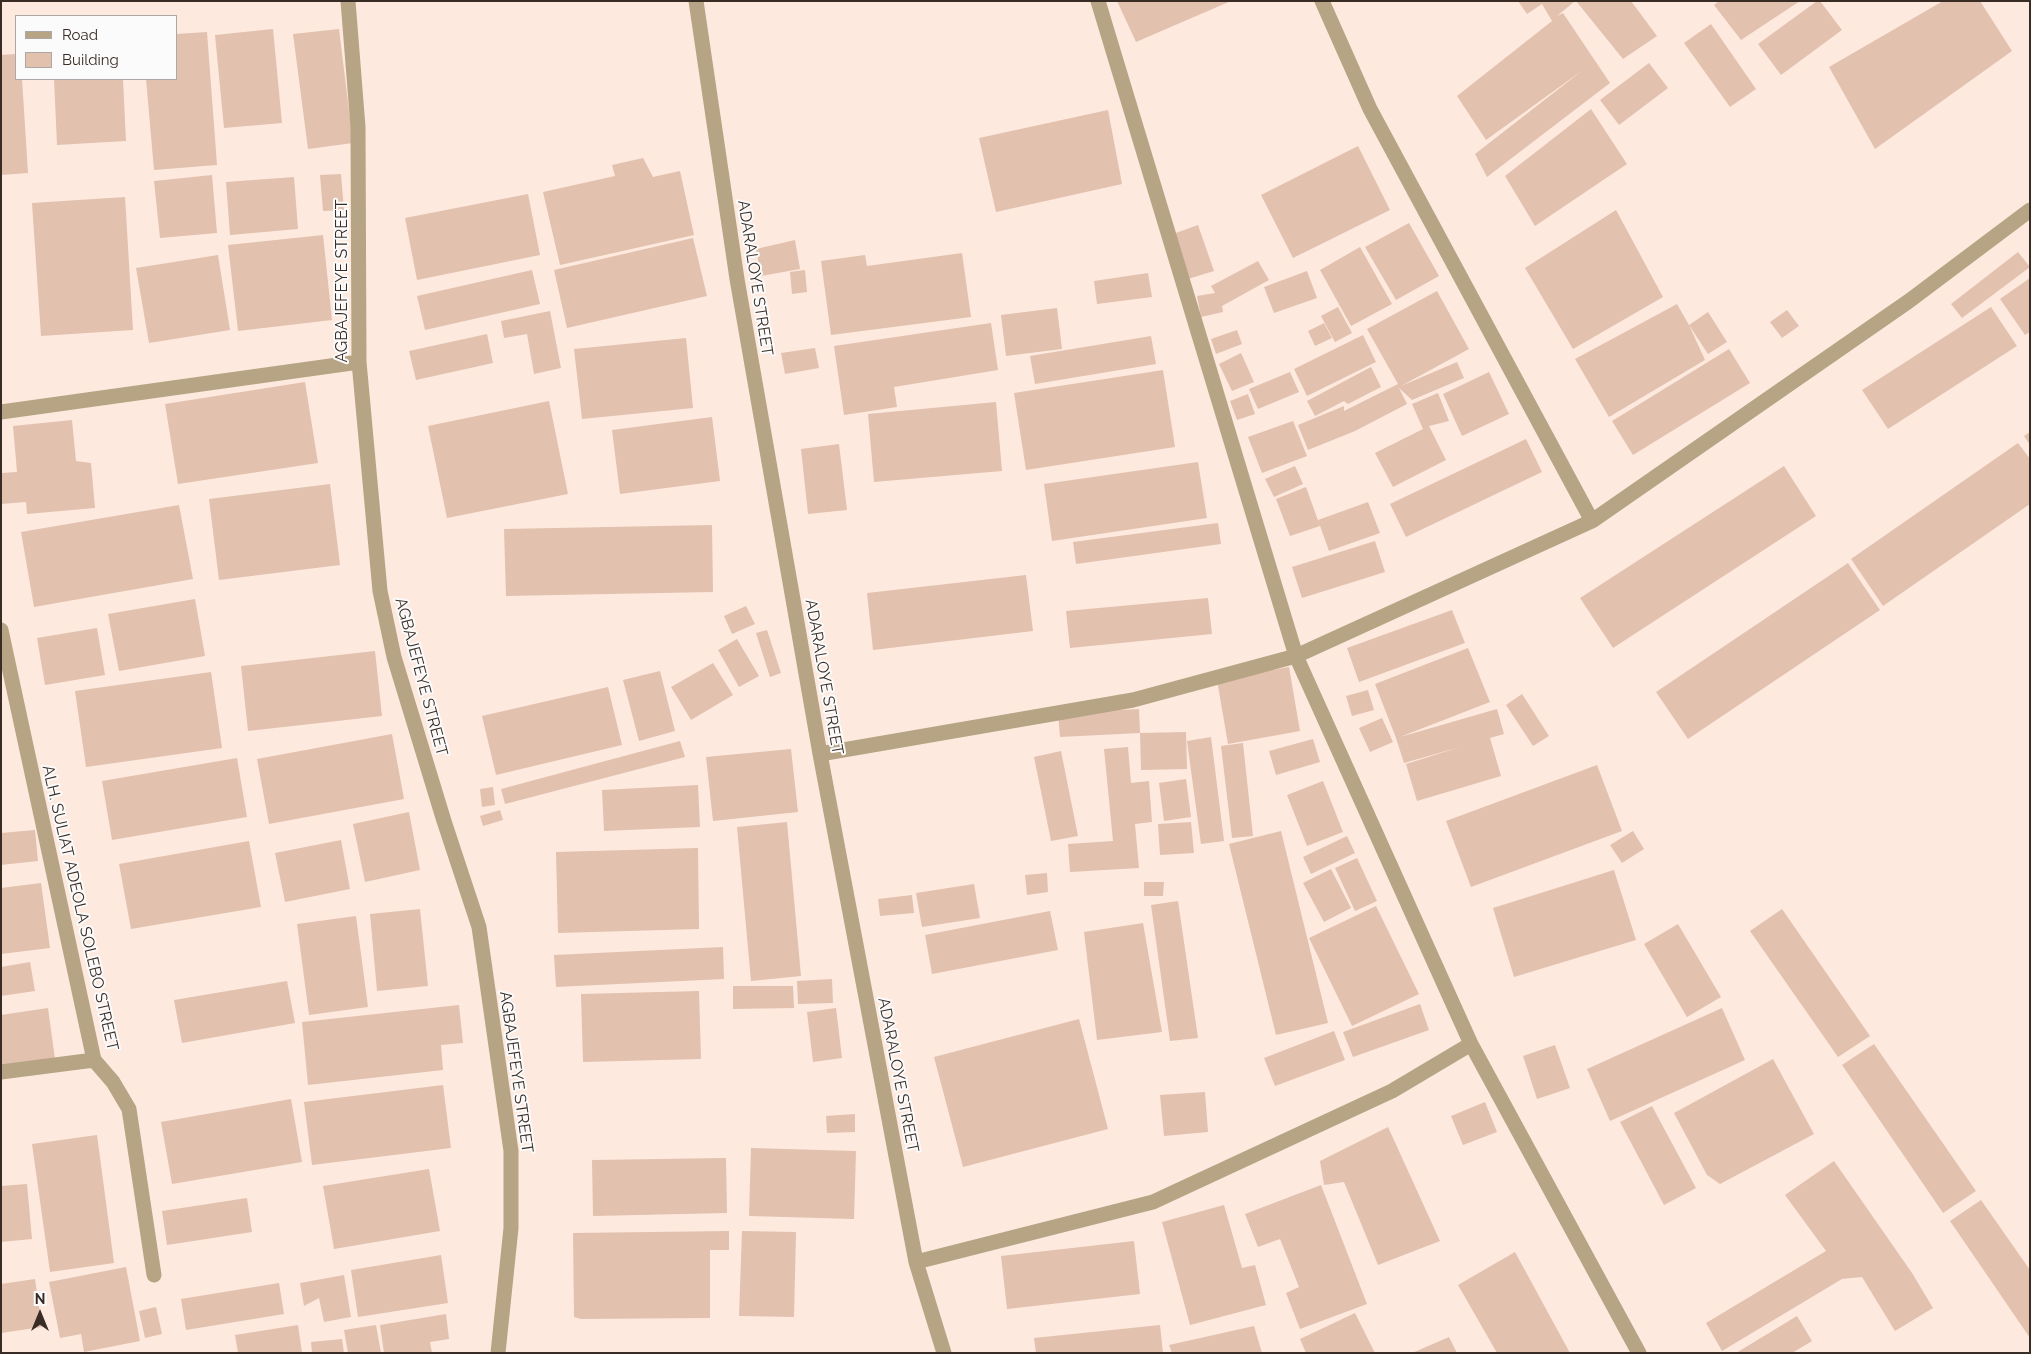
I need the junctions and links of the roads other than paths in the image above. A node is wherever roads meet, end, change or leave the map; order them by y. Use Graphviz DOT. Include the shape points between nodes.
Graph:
graph roads {
  1 [pos="348,1"];
  2 [pos="696,1"];
  3 [pos="1098,1"];
  4 [pos="1322,1"];
  5 [pos="2030,210"];
  6 [pos="359,362"];
  7 [pos="1,412"];
  8 [pos="1592,521"];
  9 [pos="1,630"];
  10 [pos="1296,656"];
  11 [pos="820,754"];
  12 [pos="1471,1044"];
  13 [pos="94,1060"];
  14 [pos="1,1072"];
  15 [pos="916,1262"];
  16 [pos="154,1275"];
  17 [pos="498,1353"];
  18 [pos="944,1353"];
  19 [pos="1639,1353"];
  1 -- 6 [label="street, AGBAJEFEYE STREET" via="358,127"];
  2 -- 11 [label="street, ADARALOYE STREET" via="737,279"];
  3 -- 10 [label="street"];
  4 -- 8 [label="street" via="1370,109"];
  5 -- 8 [label="street" via="1909,301"];
  6 -- 7 [label="street"];
  6 -- 17 [label="street, AGBAJEFEYE STREET" via="380,591 394,657 478,927 511,1152 511,1228"];
  8 -- 10 [label="street"];
  9 -- 13 [label="street, ALH. SULIAT ADEOLA SOLEBO STREET"];
  10 -- 11 [label="street" via="1133,700"];
  10 -- 12 [label="street"];
  11 -- 15 [label="street, ADARALOYE STREET"];
  12 -- 15 [label="street" via="1392,1091 1153,1202"];
  12 -- 19 [label="street"];
  13 -- 14 [label="street"];
  13 -- 16 [label="street, ALH. SULIAT ADEOLA SOLEBO STREET" via="113,1082 129,1109"];
  15 -- 18 [label="street, ADARALOYE STREET"];
}
